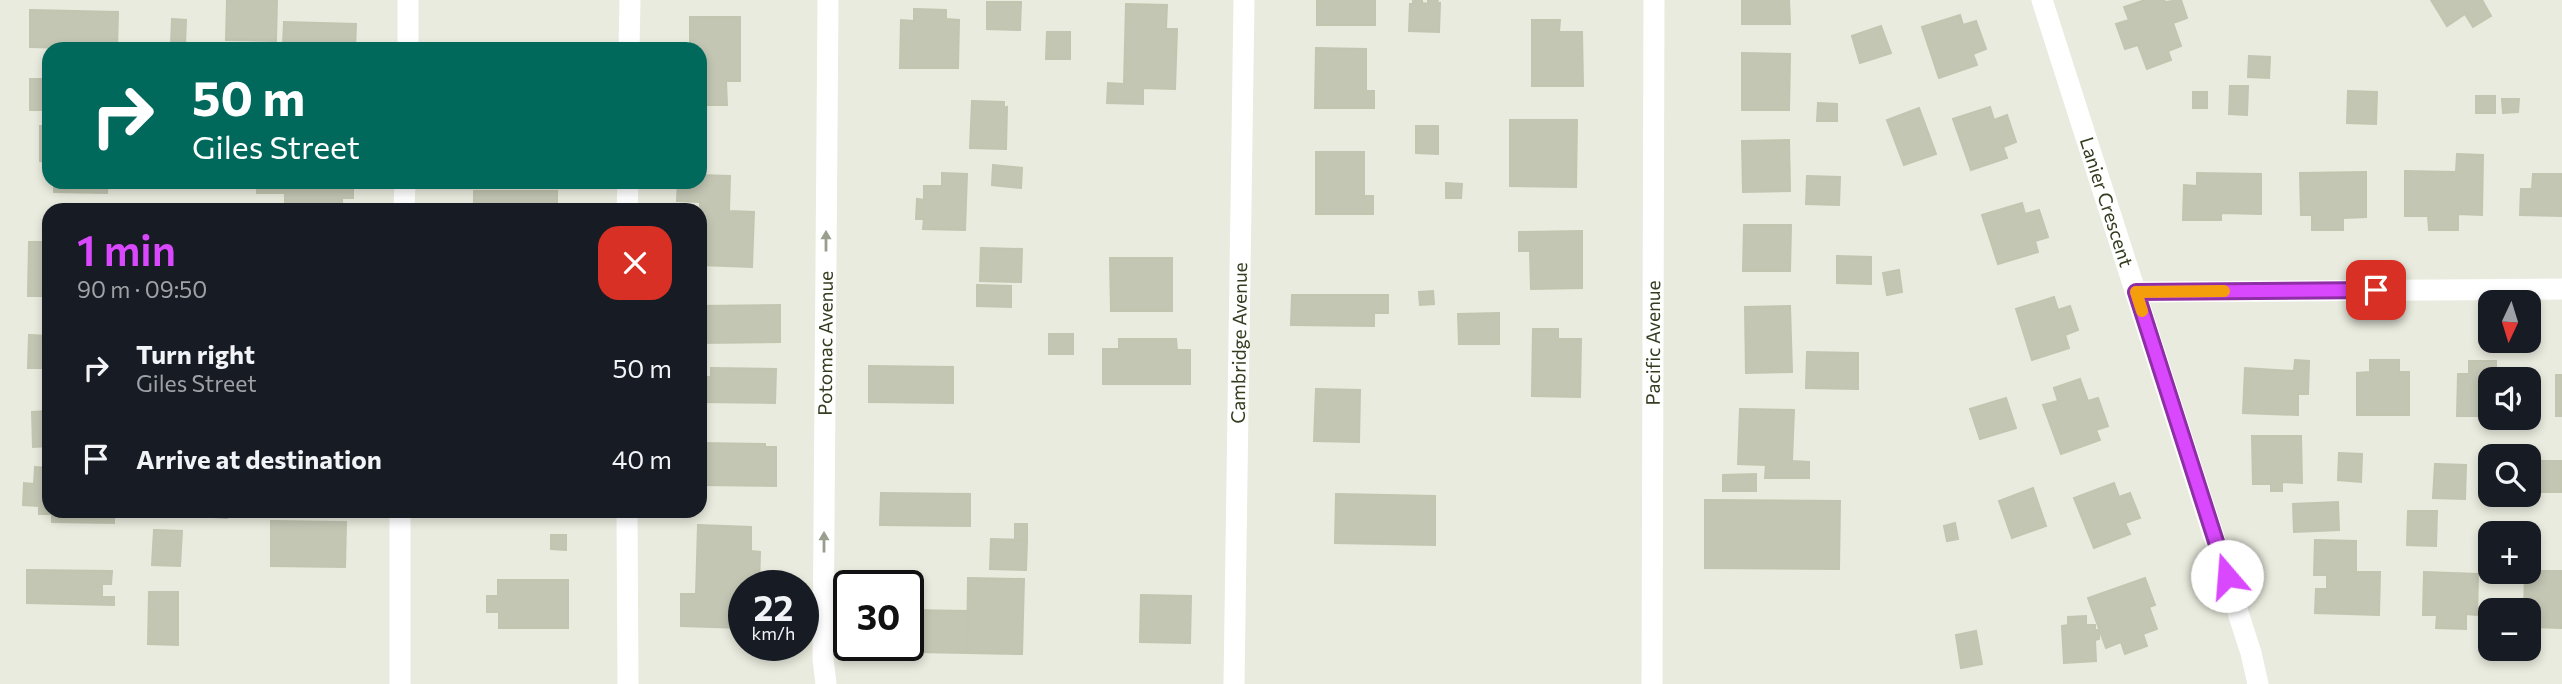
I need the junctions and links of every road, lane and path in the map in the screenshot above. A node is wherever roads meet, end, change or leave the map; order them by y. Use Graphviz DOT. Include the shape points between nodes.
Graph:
graph roads {
  1 [pos="408,0"];
  2 [pos="630,0"];
  3 [pos="828,0"];
  4 [pos="1244,0"];
  5 [pos="1654,0"];
  6 [pos="2042,0"];
  7 [pos="408,42"];
  8 [pos="629,42"];
  9 [pos="2562,289"];
  10 [pos="2136,292"];
  11 [pos="400,518"];
  12 [pos="627,518"];
  13 [pos="400,684"];
  14 [pos="628,684"];
  15 [pos="826,684"];
  16 [pos="1234,684"];
  17 [pos="1652,684"];
  18 [pos="2258,684"];
  1 -- 7 [label="street"];
  2 -- 8 [label="street"];
  15 -- 3 [label="street, Potomac Avenue, one-way"];
  4 -- 16 [label="street, Cambridge Avenue"];
  5 -- 17 [label="street, Pacific Avenue"];
  6 -- 10 [label="street, Lanier Crescent"];
  9 -- 10 [label="street"];
  10 -- 18 [label="street, Lanier Crescent"];
  11 -- 13 [label="street"];
  12 -- 14 [label="street"];
}
